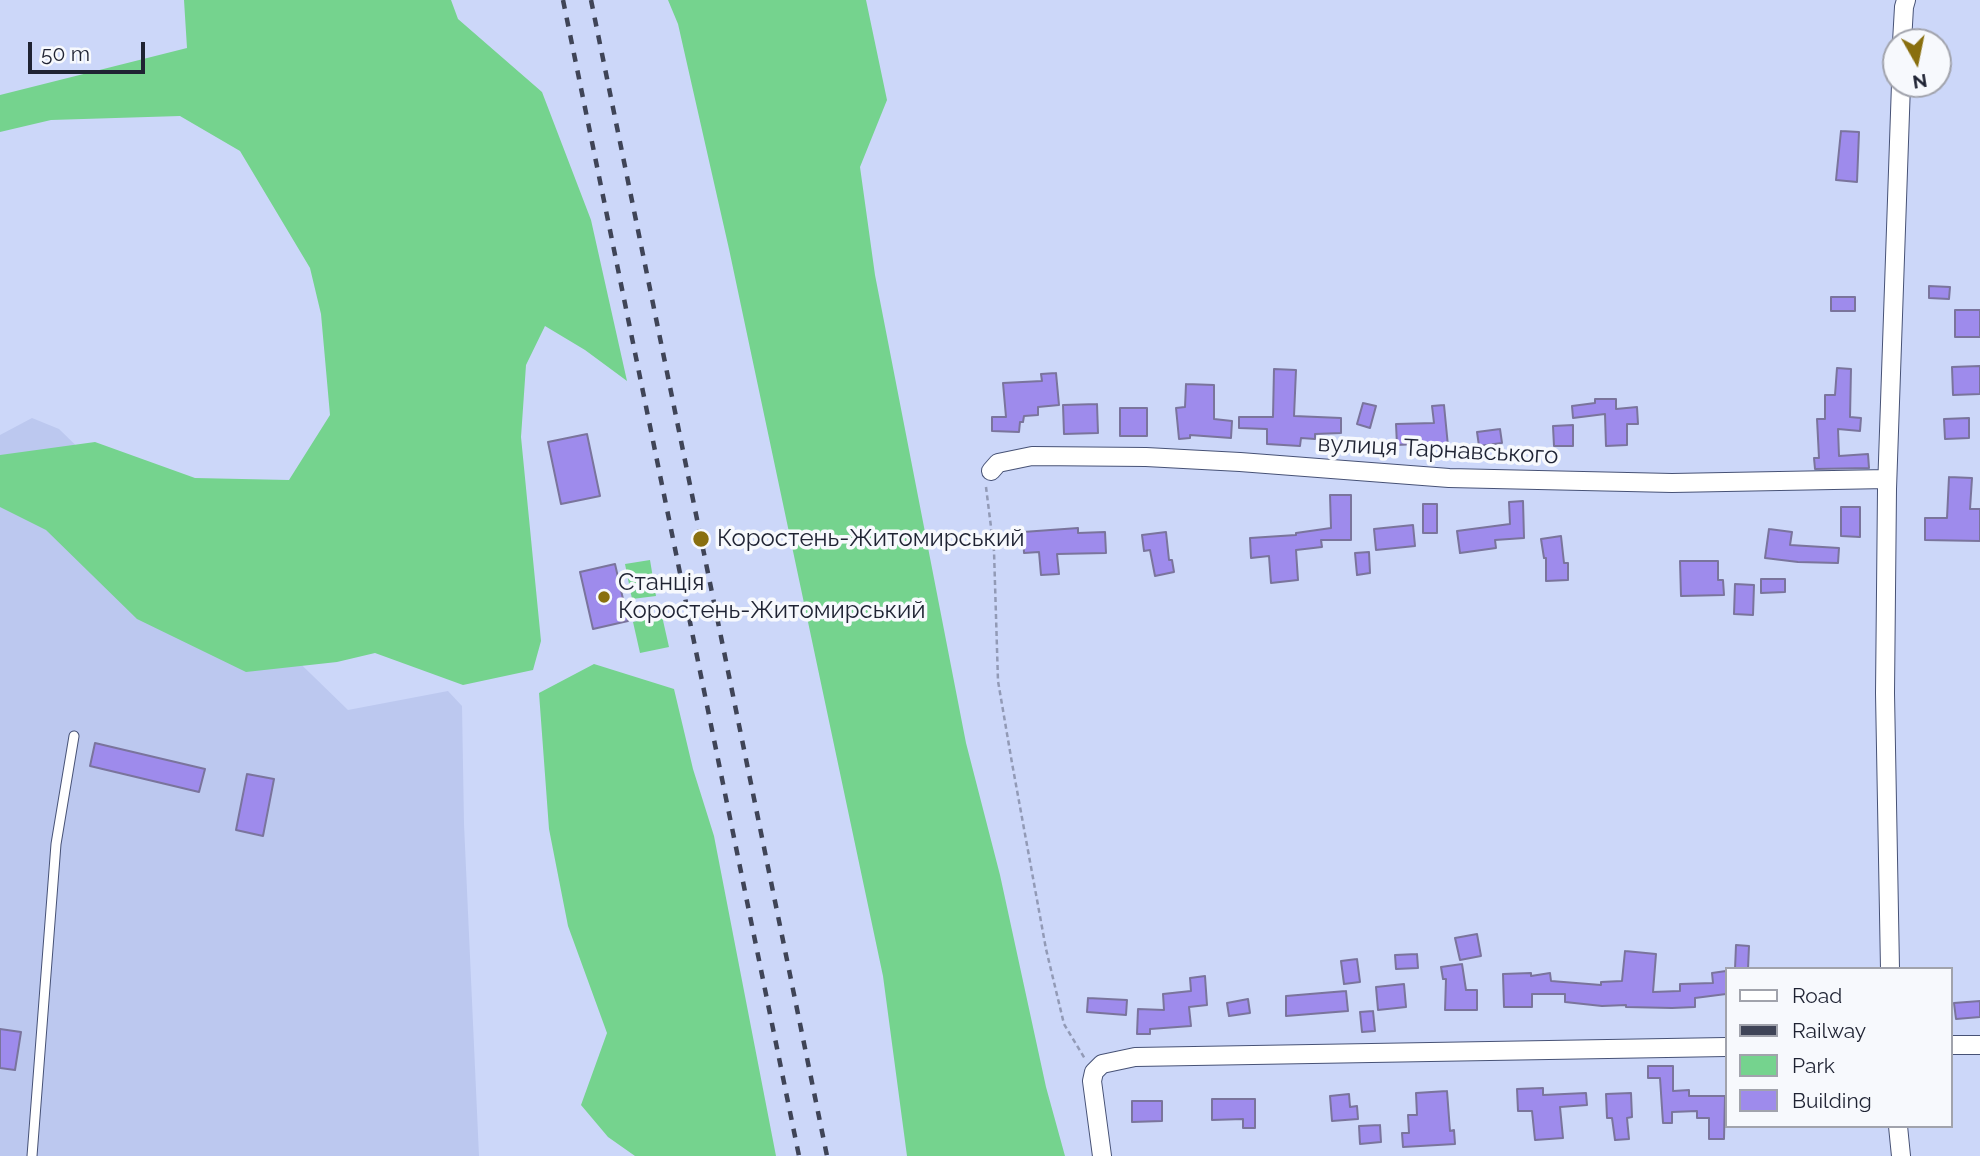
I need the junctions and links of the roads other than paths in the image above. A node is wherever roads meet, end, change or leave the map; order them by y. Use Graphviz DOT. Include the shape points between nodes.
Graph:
graph roads {
  1 [pos="1906,0"];
  2 [pos="1902,28"];
  3 [pos="1901,98"];
  4 [pos="991,471"];
  5 [pos="1887,479"];
  6 [pos="74,736"];
  7 [pos="1890,967"];
  8 [pos="1952,1045"];
  9 [pos="1980,1045"];
  10 [pos="1724,1048"];
  11 [pos="1898,1128"];
  12 [pos="32,1156"];
  13 [pos="1102,1156"];
  14 [pos="1901,1156"];
  1 -- 2 [label="street"];
  3 -- 5 [label="street"];
  4 -- 5 [label="street, вулиця Тарнавського" via="998,463 1019,457 1146,457 1462,479 1672,483"];
  5 -- 7 [label="street"];
  6 -- 12 [label="lane" via="56,844"];
  8 -- 9 [label="street"];
  10 -- 13 [label="street" via="1135,1057 1102,1063 1094,1072 1091,1081"];
  11 -- 14 [label="street"];
}
